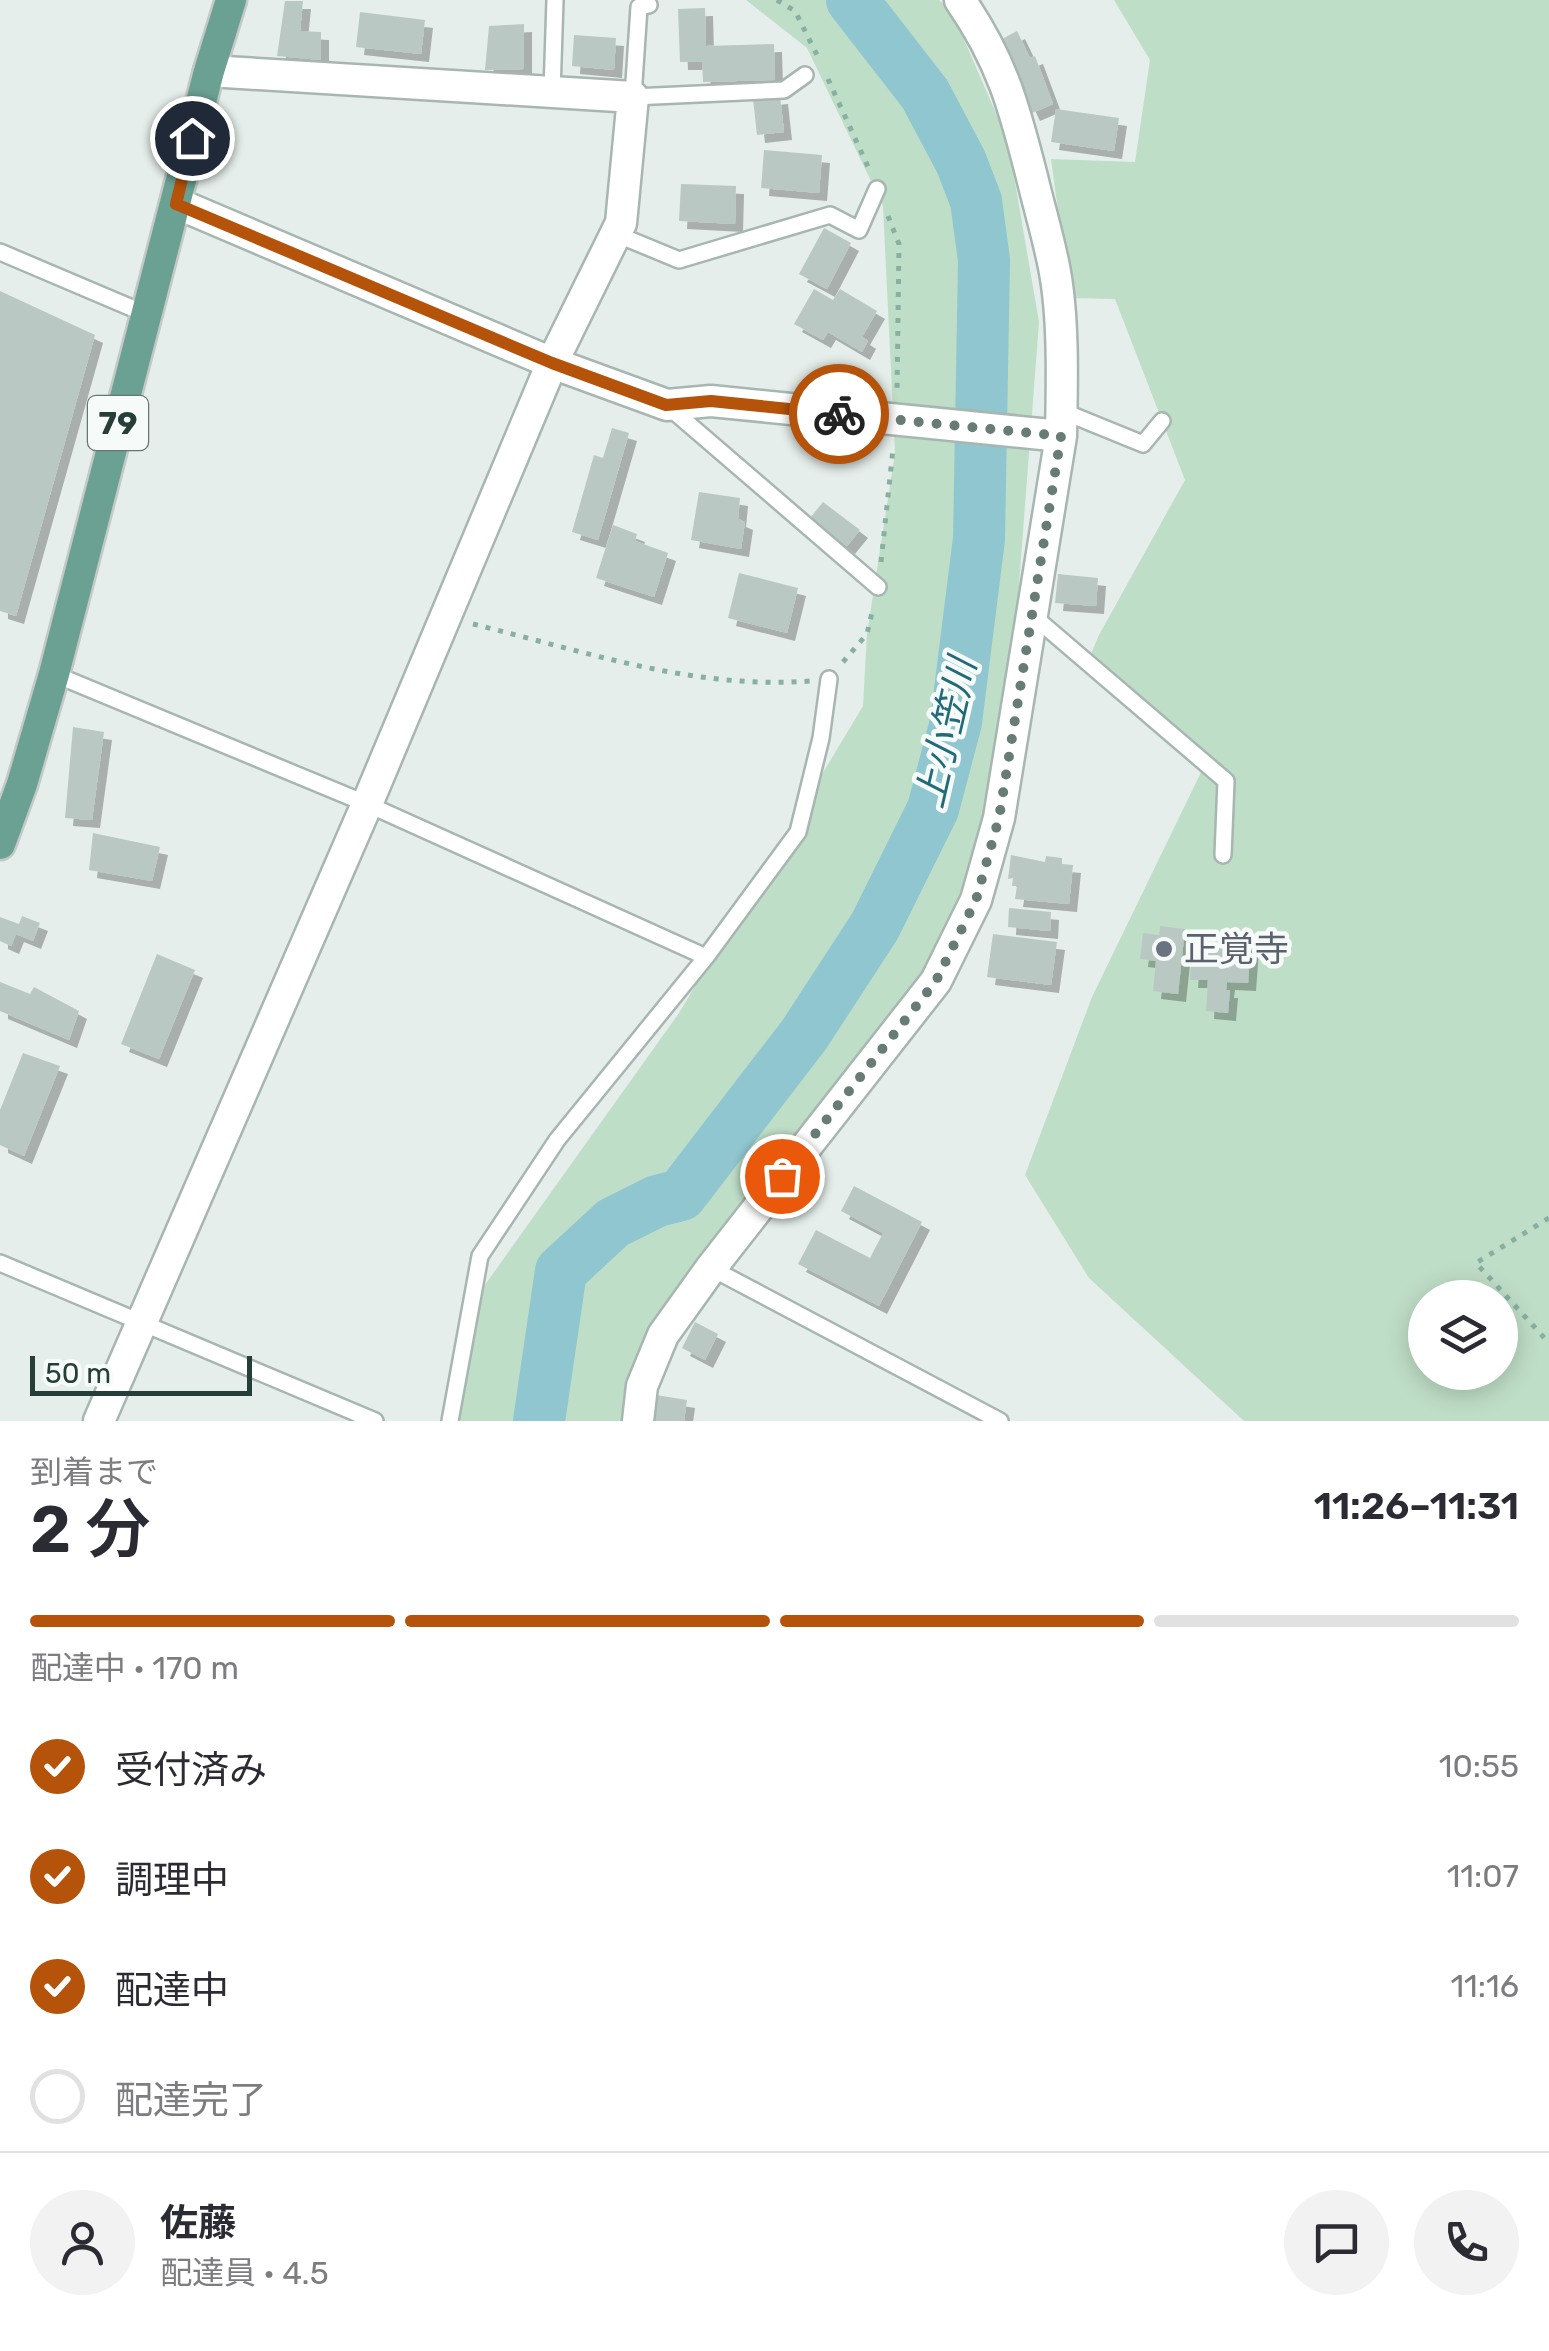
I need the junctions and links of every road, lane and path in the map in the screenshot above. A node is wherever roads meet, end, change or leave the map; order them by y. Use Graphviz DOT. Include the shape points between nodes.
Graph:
graph roads {
  1 [pos="231,0"];
  2 [pos="555,0"];
  3 [pos="777,0"];
  4 [pos="960,0"];
  5 [pos="649,5"];
  6 [pos="208,72"];
  7 [pos="805,74"];
  8 [pos="552,92"];
  9 [pos="633,97"];
  10 [pos="877,189"];
  11 [pos="176,204"];
  12 [pos="616,234"];
  13 [pos="0,252"];
  14 [pos="146,314"];
  15 [pos="552,363"];
  16 [pos="666,405"];
  17 [pos="896,420"];
  18 [pos="1162,421"];
  19 [pos="1051,426"];
  20 [pos="878,587"];
  21 [pos="1032,616"];
  22 [pos="446,617"];
  23 [pos="54,674"];
  24 [pos="828,679"];
  25 [pos="367,804"];
  26 [pos="0,844"];
  27 [pos="1222,855"];
  28 [pos="706,957"];
  29 [pos="1549,1218"];
  30 [pos="0,1263"];
  31 [pos="711,1268"];
  32 [pos="142,1323"];
  33 [pos="1549,1343"];
  34 [pos="100,1421"];
  35 [pos="375,1421"];
  36 [pos="450,1421"];
  37 [pos="638,1421"];
  38 [pos="1000,1421"];
  1 -- 6 [label="main road, 79"];
  2 -- 8 [label="lane"];
  3 -- 10 [label="path" via="794,12"];
  4 -- 19 [label="street" via="1004,74 1055,270"];
  5 -- 9 [label="lane" via="639,7"];
  6 -- 8 [label="street"];
  6 -- 11 [label="main road, 79"];
  7 -- 9 [label="lane" via="784,90"];
  8 -- 9 [label="street"];
  9 -- 12 [label="street"];
  10 -- 12 [label="lane" via="859,230 830,215 679,260"];
  10 -- 17 [label="path" via="899,244"];
  11 -- 14 [label="main road, 79"];
  11 -- 15 [label="street"];
  12 -- 15 [label="street"];
  13 -- 14 [label="lane"];
  14 -- 23 [label="main road, 79"];
  15 -- 16 [label="street"];
  15 -- 22 [label="street"];
  16 -- 17 [label="street" via="711,401"];
  16 -- 20 [label="lane"];
  17 -- 19 [label="street"];
  17 -- 20 [label="path"];
  18 -- 19 [label="lane" via="1143,444"];
  19 -- 21 [label="street"];
  20 -- 24 [label="path" via="867,634"];
  21 -- 27 [label="lane" via="1226,781"];
  21 -- 31 [label="street" via="999,818 976,900 944,965"];
  22 -- 24 [label="path" via="679,675 782,683"];
  22 -- 25 [label="street"];
  23 -- 25 [label="lane"];
  23 -- 26 [label="main road, 79"];
  24 -- 28 [label="lane" via="798,832"];
  25 -- 28 [label="lane"];
  25 -- 32 [label="street"];
  28 -- 36 [label="lane" via="558,1140 480,1256"];
  29 -- 33 [label="path" via="1476,1263"];
  30 -- 32 [label="lane"];
  31 -- 37 [label="street" via="663,1334 642,1386"];
  31 -- 38 [label="lane"];
  32 -- 34 [label="street"];
  32 -- 35 [label="lane"];
}
